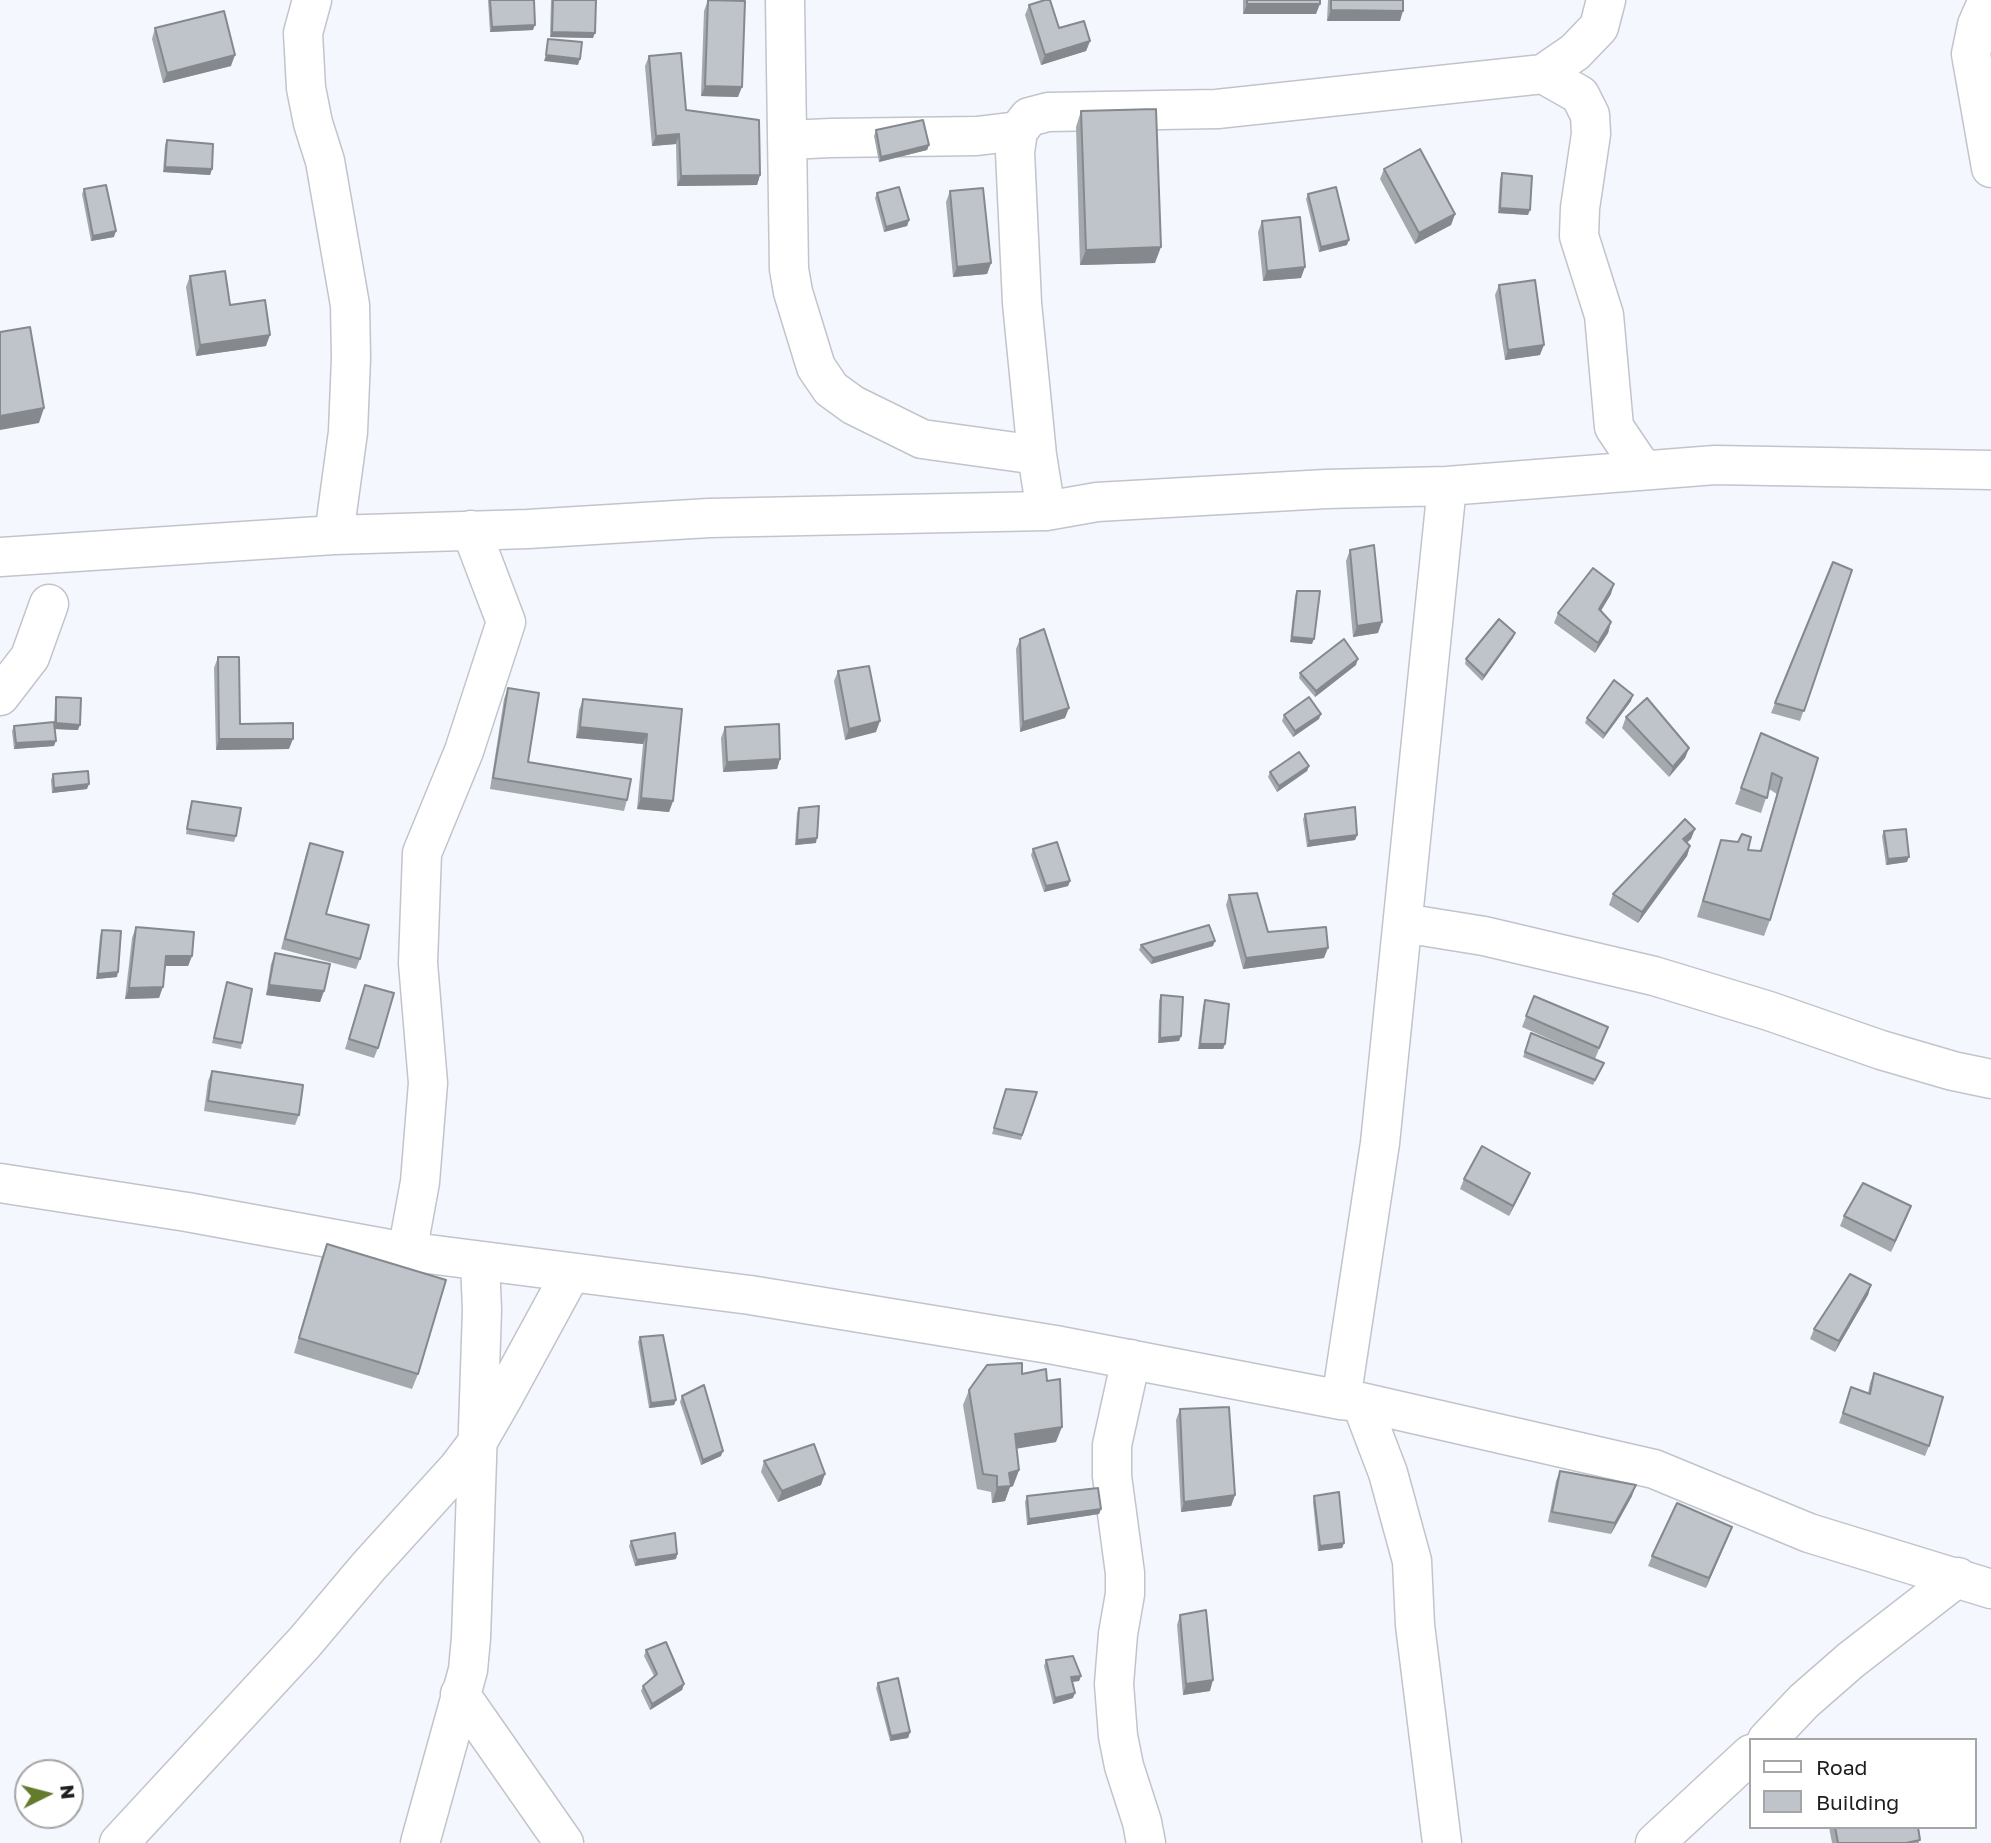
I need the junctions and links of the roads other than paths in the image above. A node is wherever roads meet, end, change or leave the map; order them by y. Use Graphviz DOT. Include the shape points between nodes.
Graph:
graph roads {
  1 [pos="312,0"];
  2 [pos="786,0"];
  3 [pos="1606,0"];
  4 [pos="1988,0"];
  5 [pos="1543,74"];
  6 [pos="1018,131"];
  7 [pos="788,140"];
  8 [pos="1991,168"];
  9 [pos="1037,456"];
  10 [pos="1643,470"];
  11 [pos="1991,470"];
  12 [pos="1447,486"];
  13 [pos="1046,511"];
  14 [pos="471,530"];
  15 [pos="334,535"];
  16 [pos="0,557"];
  17 [pos="49,604"];
  18 [pos="0,696"];
  19 [pos="1403,923"];
  20 [pos="1991,1079"];
  21 [pos="13,1186"];
  22 [pos="0,1215"];
  23 [pos="410,1252"];
  24 [pos="480,1262"];
  25 [pos="571,1273"];
  26 [pos="1131,1359"];
  27 [pos="1351,1401"];
  28 [pos="477,1443"];
  29 [pos="1975,1583"];
  30 [pos="460,1694"];
  31 [pos="1769,1738"];
  32 [pos="1750,1755"];
  33 [pos="119,1843"];
  34 [pos="420,1843"];
  35 [pos="564,1843"];
  36 [pos="1146,1843"];
  37 [pos="1442,1843"];
  38 [pos="1656,1843"];
  1 -- 15 [label="street" via="303,33 306,88 325,161 349,305 348,419"];
  2 -- 7 [label="street"];
  3 -- 5 [label="street" via="1599,27 1575,52"];
  4 -- 8 [label="street" via="1971,54"];
  5 -- 6 [label="street" via="1217,108 1048,111 1030,117"];
  5 -- 10 [label="street" via="1580,95 1590,115 1579,236 1604,314 1614,427"];
  6 -- 7 [label="street"];
  6 -- 9 [label="street" via="1022,303"];
  7 -- 9 [label="street" via="789,270 816,367 831,389 922,439"];
  9 -- 13 [label="street"];
  10 -- 11 [label="street" via="1715,465"];
  10 -- 12 [label="street"];
  12 -- 13 [label="street" via="1110,502"];
  12 -- 19 [label="street"];
  13 -- 14 [label="street" via="709,518"];
  14 -- 15 [label="street"];
  14 -- 23 [label="street" via="506,622 464,751 422,853 418,963 428,1083"];
  15 -- 16 [label="street"];
  17 -- 18 [label="street" via="30,657"];
  19 -- 20 [label="street" via="1484,936 1654,976 1881,1050"];
  19 -- 27 [label="street"];
  21 -- 22 [label="street"];
  21 -- 23 [label="street"];
  23 -- 24 [label="street"];
  24 -- 25 [label="street"];
  24 -- 28 [label="street"];
  25 -- 26 [label="street" via="750,1295"];
  25 -- 28 [label="street"];
  26 -- 27 [label="street"];
  26 -- 36 [label="street" via="1112,1444 1125,1573 1114,1684 1124,1766"];
  27 -- 29 [label="street" via="1654,1469 1809,1533"];
  27 -- 37 [label="street" via="1388,1473 1412,1561 1415,1625"];
  28 -- 30 [label="street" via="471,1638"];
  28 -- 33 [label="street" via="304,1643"];
  29 -- 31 [label="street" via="1851,1660"];
  30 -- 34 [label="street"];
  30 -- 35 [label="street"];
  32 -- 38 [label="street"];
}
